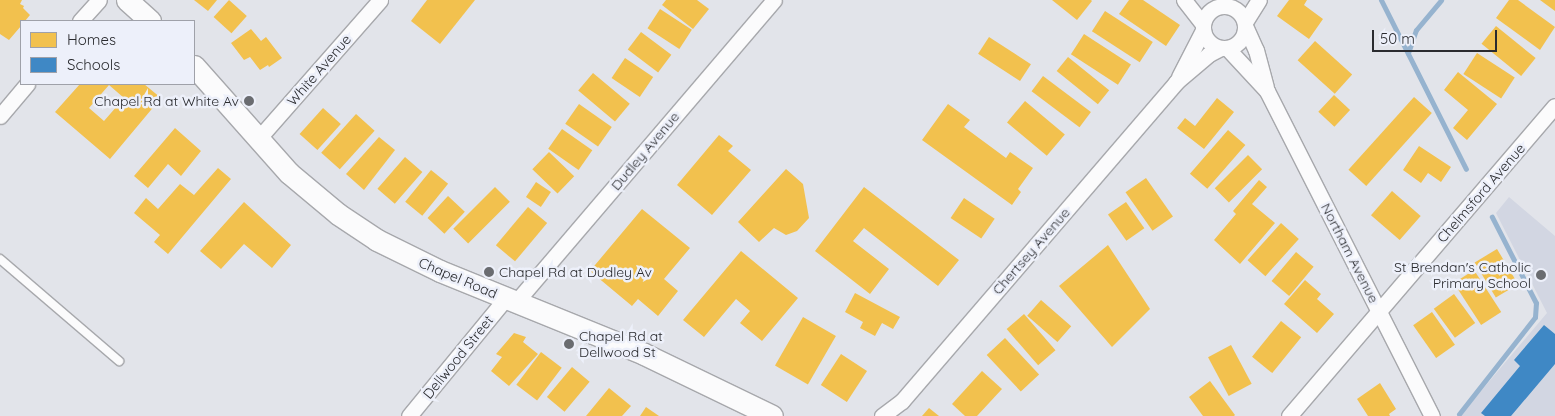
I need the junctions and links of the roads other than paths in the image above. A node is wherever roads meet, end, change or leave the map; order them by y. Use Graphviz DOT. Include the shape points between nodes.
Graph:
graph roads {
  1 [pos="99,0"];
  2 [pos="127,0"];
  3 [pos="380,0"];
  4 [pos="774,0"];
  5 [pos="1184,0"];
  6 [pos="1259,0"];
  7 [pos="1223,3"];
  8 [pos="81,20"];
  9 [pos="149,20"];
  10 [pos="1245,25"];
  11 [pos="1203,27"];
  12 [pos="1224,48"];
  13 [pos="195,67"];
  14 [pos="1176,82"];
  15 [pos="26,85"];
  16 [pos="1267,91"];
  17 [pos="1555,106"];
  18 [pos="0,116"];
  19 [pos="258,139"];
  20 [pos="0,259"];
  21 [pos="511,300"];
  22 [pos="1379,311"];
  23 [pos="118,361"];
  24 [pos="409,416"];
  25 [pos="772,416"];
  26 [pos="882,416"];
  27 [pos="1289,416"];
  28 [pos="1432,416"];
  1 -- 8 [label="street"];
  2 -- 9 [label="main road"];
  3 -- 19 [label="street, White Avenue"];
  4 -- 21 [label="street, Dudley Avenue"];
  5 -- 11 [label="street"];
  6 -- 10 [label="street"];
  7 -- 10 [label="street" via="1241,13"];
  7 -- 11 [label="street" via="1208,12"];
  10 -- 12 [label="street" via="1239,42"];
  10 -- 16 [label="street, Northam Avenue" via="1256,50"];
  11 -- 12 [label="street" via="1209,42"];
  11 -- 14 [label="street, Chertsey Avenue"];
  12 -- 14 [label="street, Chertsey Avenue" via="1214,50"];
  12 -- 16 [label="street, Northam Avenue"];
  13 -- 19 [label="main road, Chapel Road"];
  14 -- 26 [label="street, Chertsey Avenue" via="902,401"];
  15 -- 18 [label="street"];
  16 -- 22 [label="street, Northam Avenue"];
  17 -- 22 [label="street, Chelmsford Avenue"];
  19 -- 21 [label="main road, Chapel Road" via="303,186 356,227 418,261"];
  20 -- 23 [label="lane"];
  21 -- 24 [label="street, Dellwood Street"];
  21 -- 25 [label="main road, Chapel Road" via="644,354"];
  22 -- 27 [label="street, Chelmsford Avenue"];
  22 -- 28 [label="street, Northam Avenue"];
}
